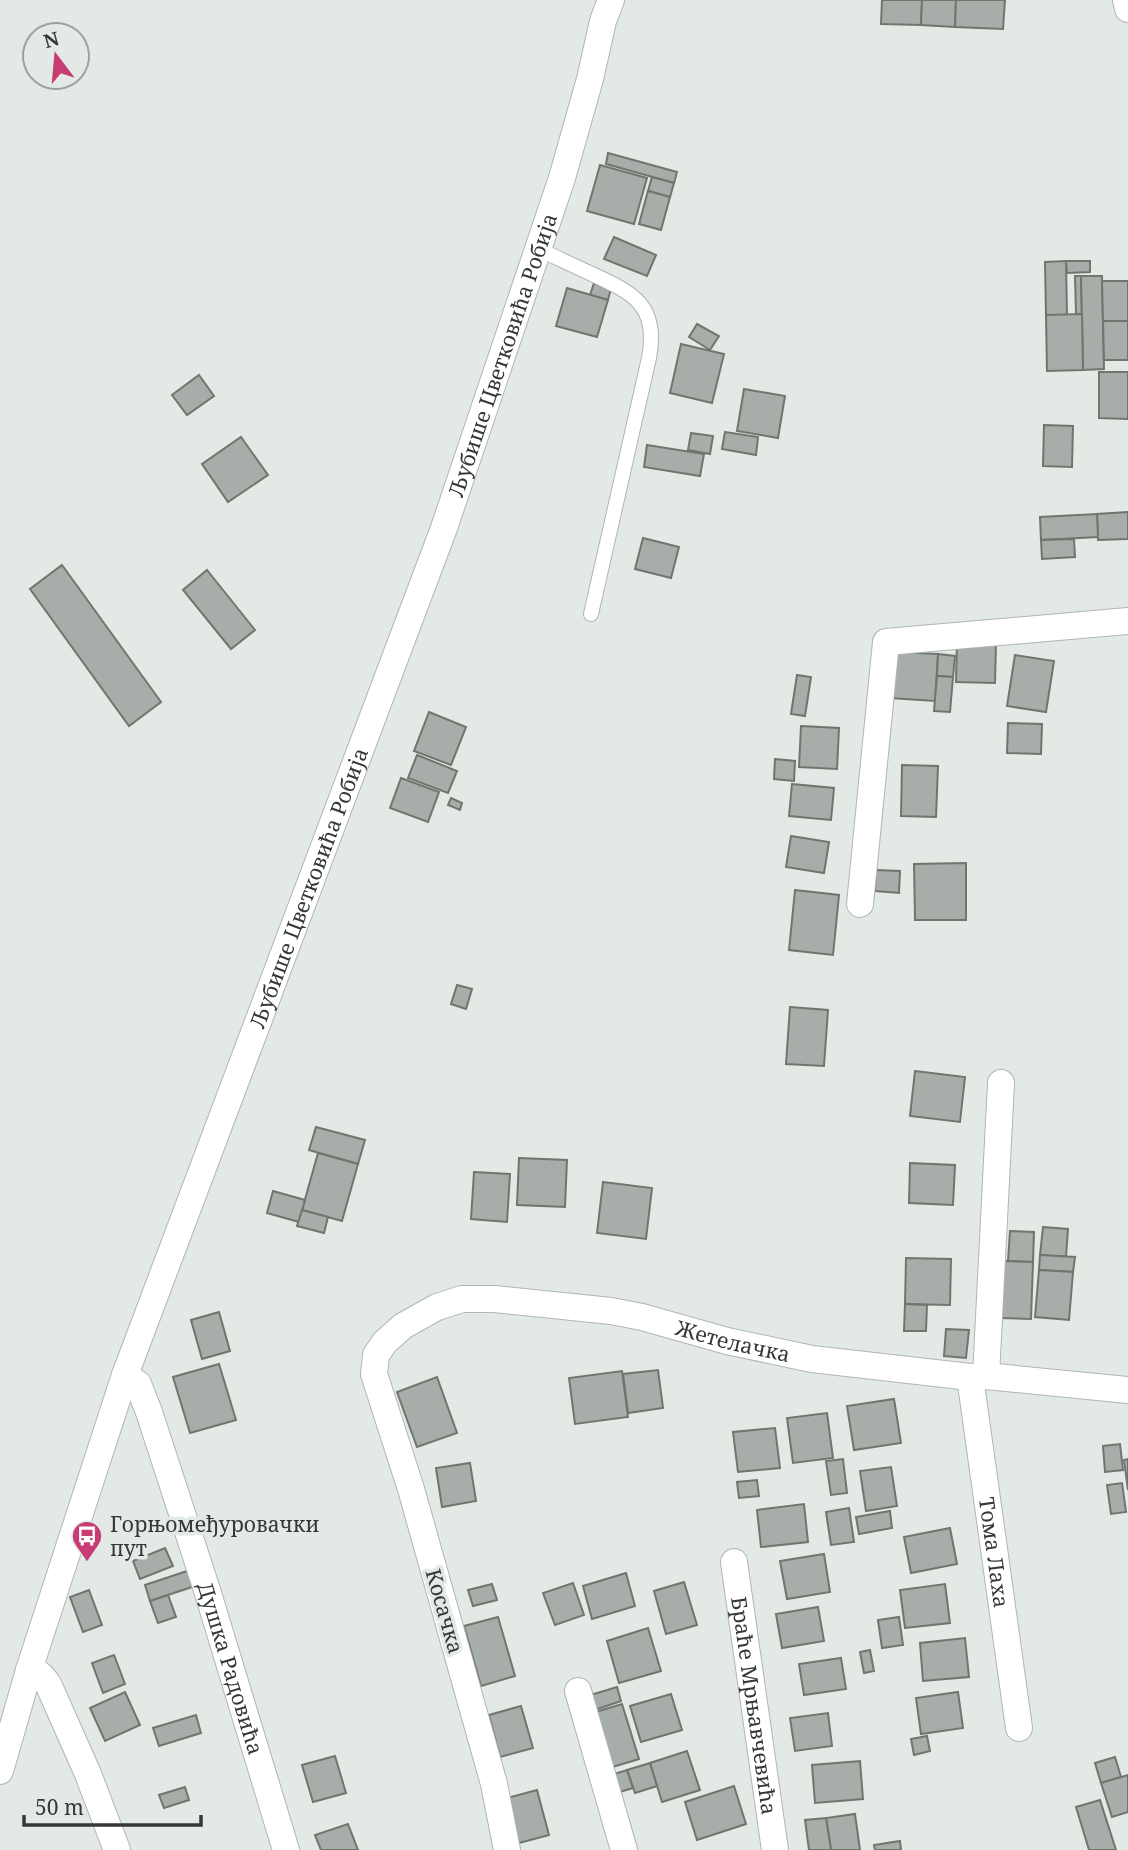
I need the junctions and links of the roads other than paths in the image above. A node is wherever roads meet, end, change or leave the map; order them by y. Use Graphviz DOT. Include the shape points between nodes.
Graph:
graph roads {
  1 [pos="611,0"];
  2 [pos="1126,0"];
  3 [pos="1128,9"];
  4 [pos="538,249"];
  5 [pos="591,614"];
  6 [pos="1128,621"];
  7 [pos="860,904"];
  8 [pos="1001,1083"];
  9 [pos="374,1374"];
  10 [pos="125,1375"];
  11 [pos="978,1376"];
  12 [pos="1128,1390"];
  13 [pos="734,1562"];
  14 [pos="29,1670"];
  15 [pos="578,1691"];
  16 [pos="1019,1728"];
  17 [pos="0,1771"];
  18 [pos="117,1850"];
  19 [pos="286,1850"];
  20 [pos="507,1850"];
  21 [pos="624,1850"];
  22 [pos="775,1850"];
  1 -- 4 [label="street, Љубише Цветковића Робија"];
  2 -- 3 [label="street"];
  4 -- 5 [label="lane" via="628,291 643,309 650,332 649,358"];
  4 -- 10 [label="street, Љубише Цветковића Робија" via="444,528"];
  6 -- 7 [label="street" via="886,642"];
  8 -- 11 [label="street, Тома Лаха"];
  9 -- 11 [label="street, Жетелачка" via="376,1355 403,1326 462,1299 494,1299 621,1313 812,1359"];
  9 -- 20 [label="street, Косачка" via="490,1770"];
  10 -- 14 [label="street, Љубише Цветковића Робија"];
  10 -- 19 [label="street, Душка Радовића" via="138,1384 149,1412"];
  11 -- 12 [label="street, Жетелачка"];
  11 -- 16 [label="street, Тома Лаха"];
  13 -- 22 [label="street, Браће Мрњавчевића"];
  14 -- 17 [label="street, Љубише Цветковића Робија"];
  14 -- 18 [label="street" via="44,1677 49,1686"];
  15 -- 21 [label="street"];
}
